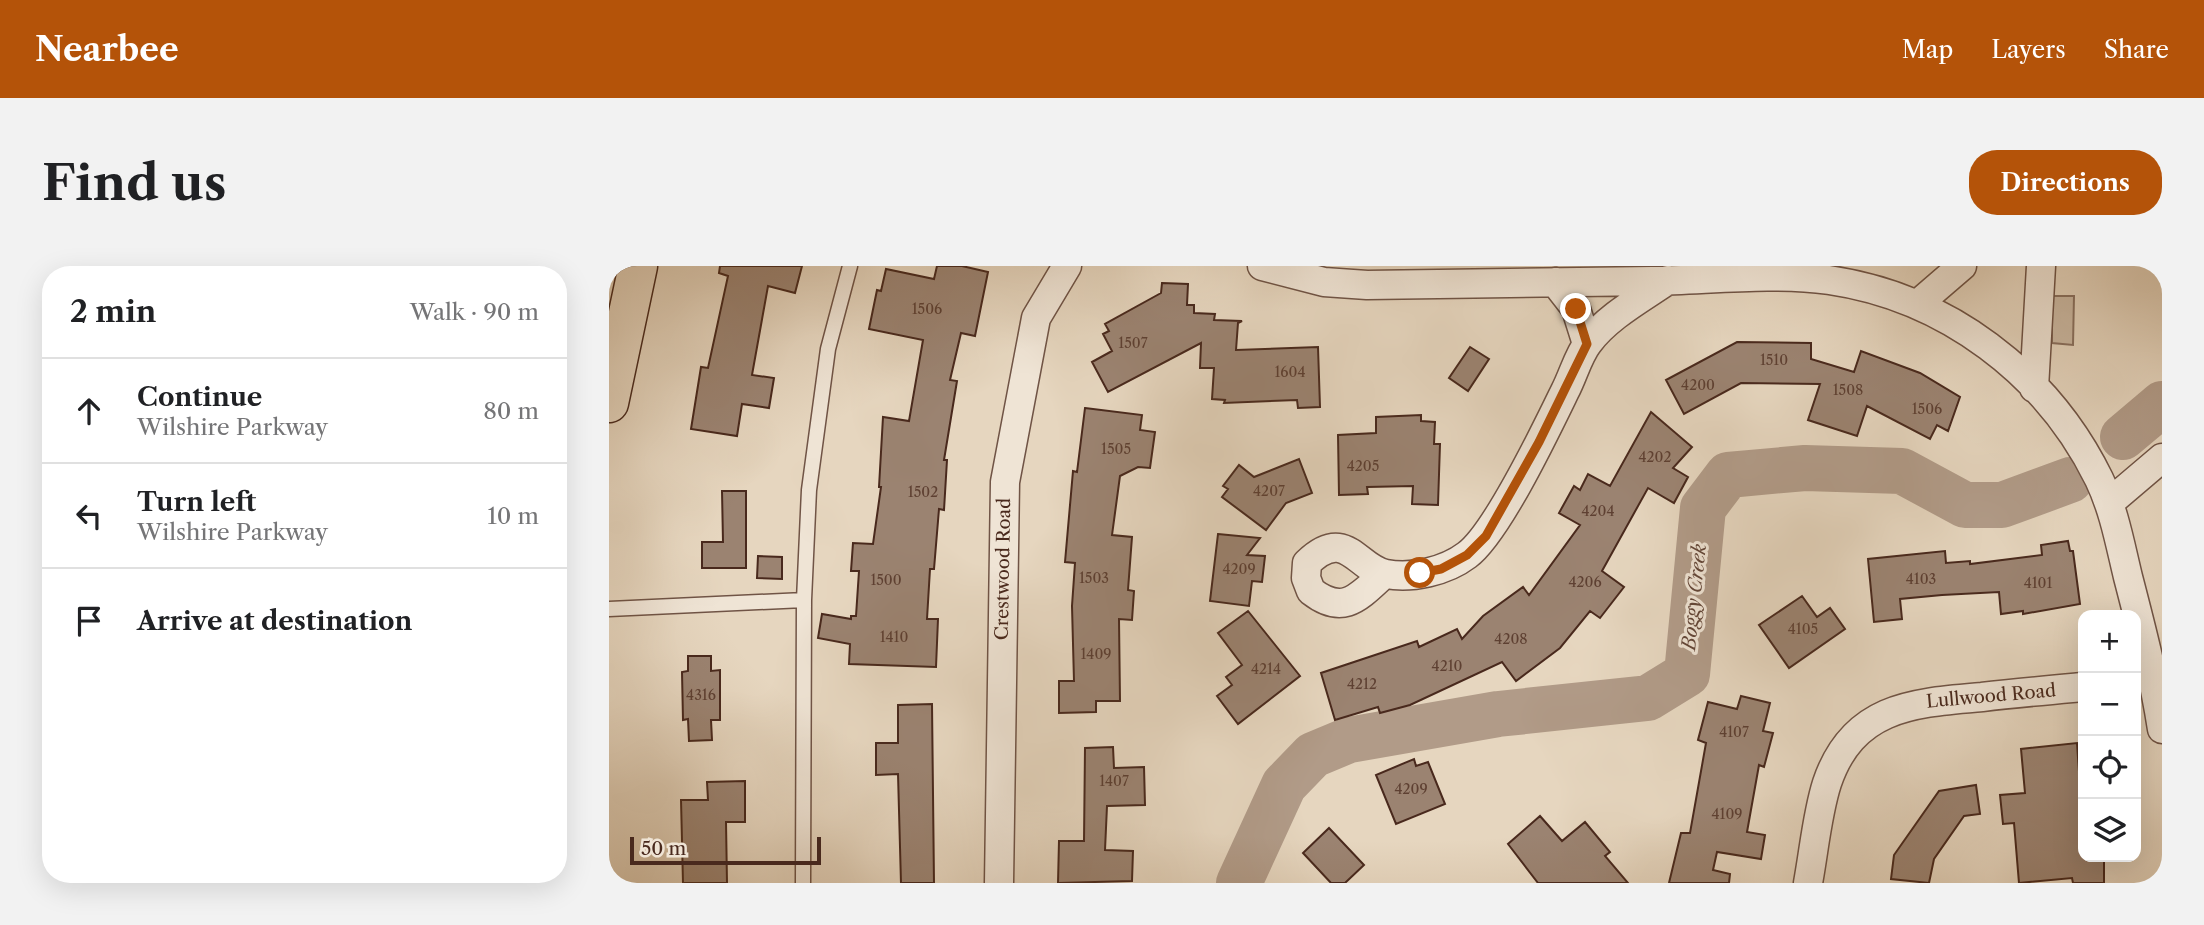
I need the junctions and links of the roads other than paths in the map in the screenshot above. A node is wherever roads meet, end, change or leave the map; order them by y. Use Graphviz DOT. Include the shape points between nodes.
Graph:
graph roads {
  1 [pos="638,266"];
  2 [pos="850,266"];
  3 [pos="1067,266"];
  4 [pos="1262,266"];
  5 [pos="1962,266"];
  6 [pos="2041,266"];
  7 [pos="1668,281"];
  8 [pos="1555,282"];
  9 [pos="1919,303"];
  10 [pos="1587,344"];
  11 [pos="2034,388"];
  12 [pos="609,403"];
  13 [pos="2162,458"];
  14 [pos="2109,503"];
  15 [pos="1384,574"];
  16 [pos="804,600"];
  17 [pos="609,608"];
  18 [pos="2078,687"];
  19 [pos="2151,688"];
  20 [pos="2162,729"];
  21 [pos="803,883"];
  22 [pos="999,883"];
  23 [pos="1808,883"];
  1 -- 12 [label="main road"];
  2 -- 16 [label="lane" via="828,349 809,490"];
  3 -- 22 [label="street, Crestwood Road" via="1036,318 1005,482"];
  4 -- 8 [label="street" via="1324,282 1367,285"];
  5 -- 9 [label="street"];
  6 -- 11 [label="street"];
  7 -- 8 [label="street"];
  7 -- 9 [label="street" via="1828,280"];
  7 -- 10 [label="street"];
  8 -- 10 [label="street" via="1576,309"];
  9 -- 11 [label="street" via="1993,349"];
  10 -- 15 [label="street" via="1486,536 1467,555 1441,569"];
  11 -- 14 [label="street" via="2085,452"];
  13 -- 14 [label="street"];
  14 -- 19 [label="street"];
  16 -- 17 [label="lane"];
  16 -- 21 [label="lane"];
  18 -- 23 [label="street, Lullwood Road" via="1915,703 1858,732 1827,784"];
  19 -- 20 [label="street"];
}
